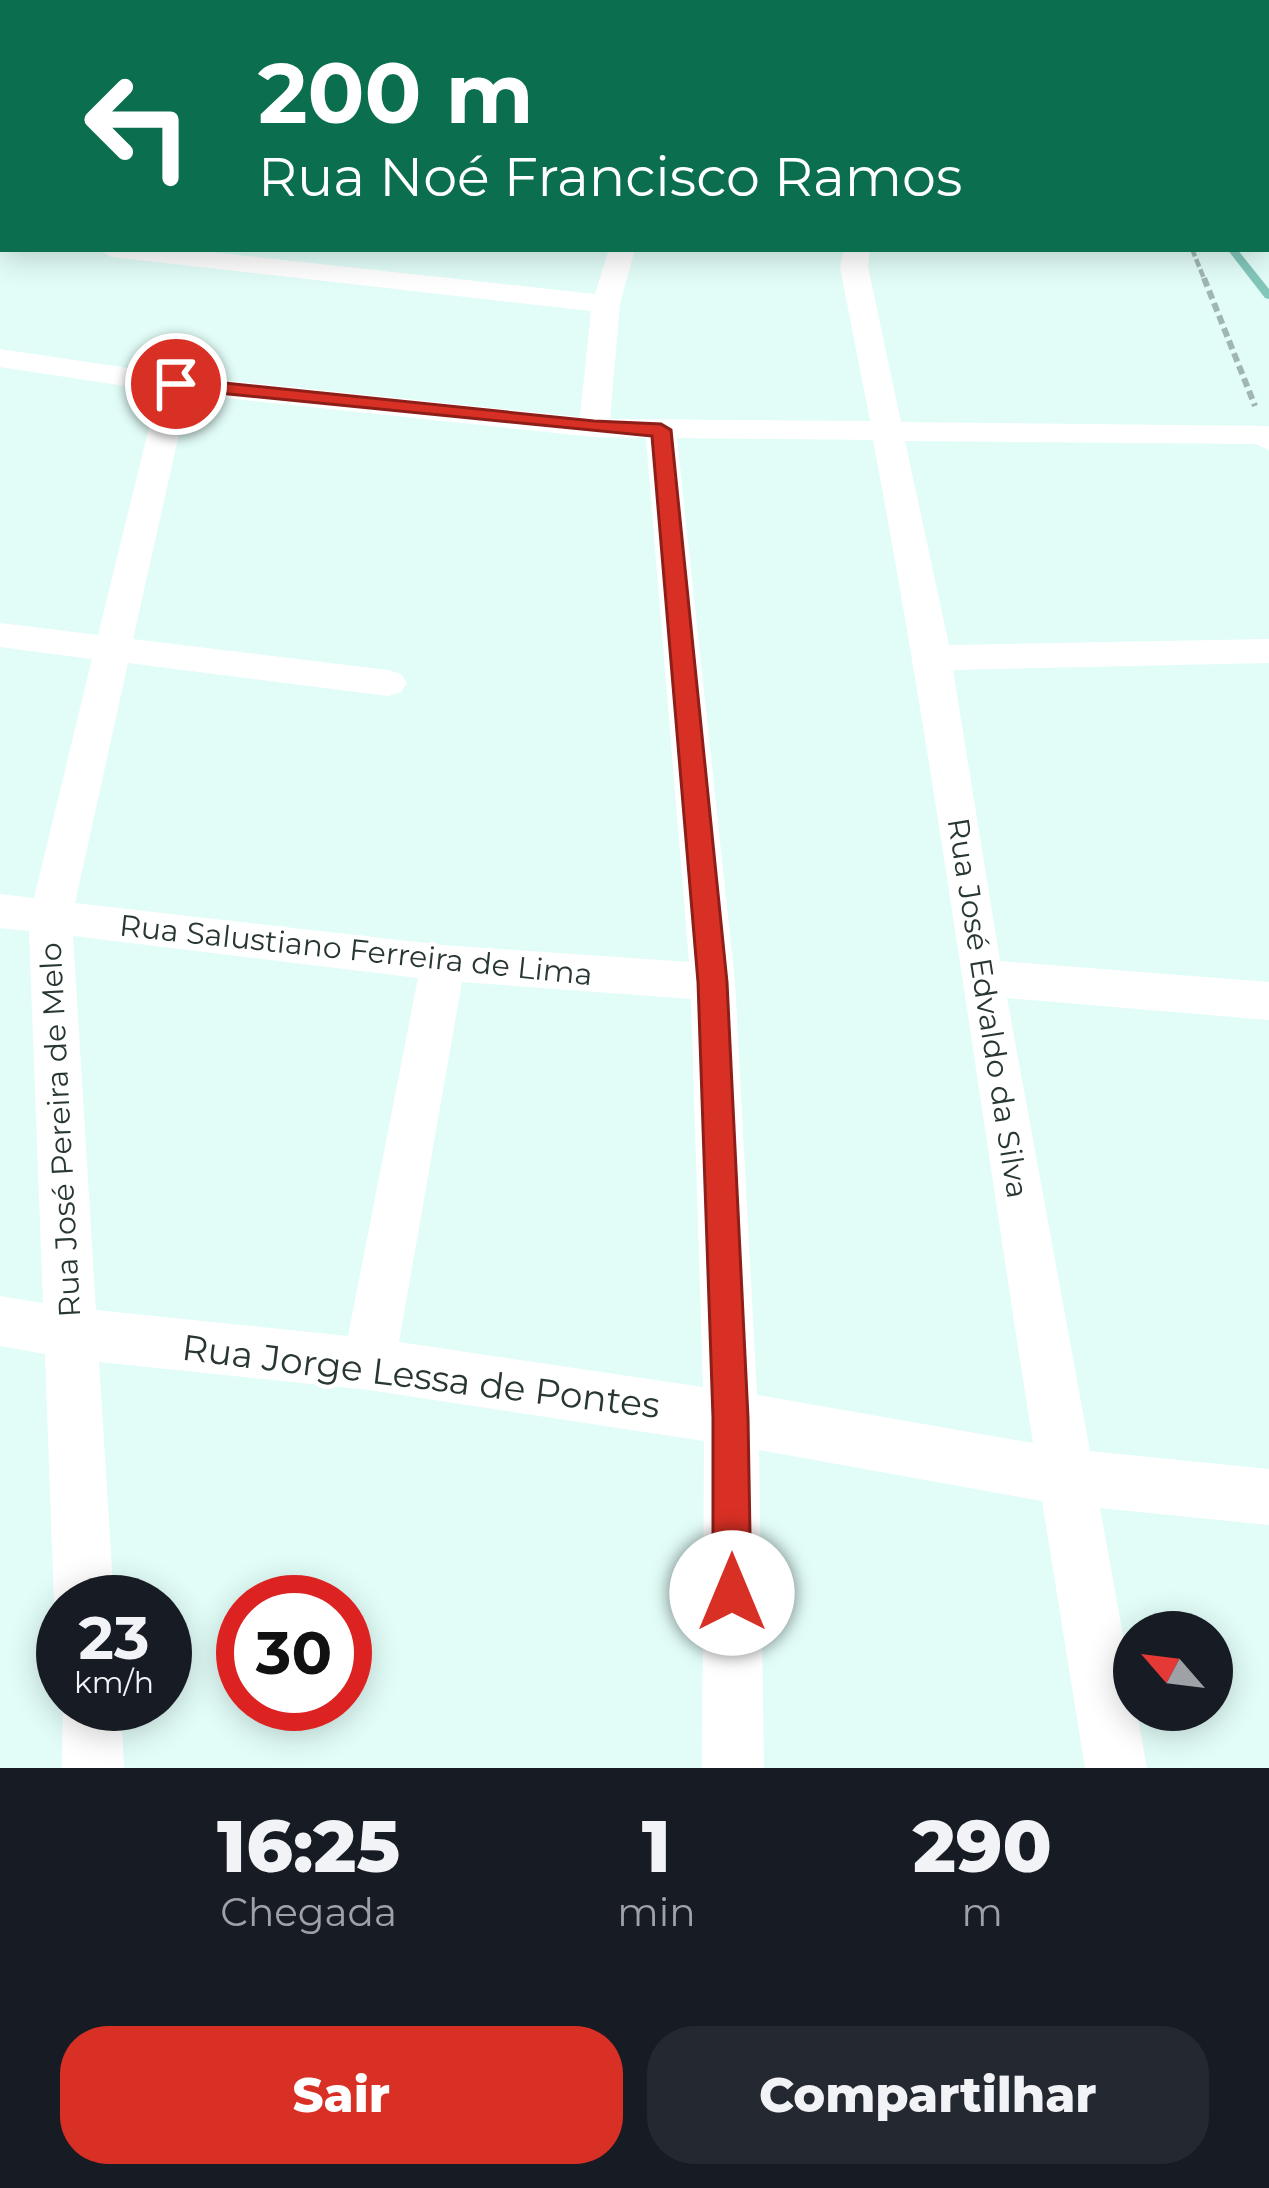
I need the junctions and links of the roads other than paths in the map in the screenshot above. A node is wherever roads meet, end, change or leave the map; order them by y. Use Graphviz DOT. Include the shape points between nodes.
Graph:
graph roads {
  1 [pos="137,252"];
  2 [pos="362,252"];
  3 [pos="621,252"];
  4 [pos="856,252"];
  5 [pos="342,276"];
  6 [pos="606,304"];
  7 [pos="0,358"];
  8 [pos="176,384"];
  9 [pos="594,428"];
  10 [pos="661,430"];
  11 [pos="890,430"];
  12 [pos="1268,438"];
  13 [pos="0,635"];
  14 [pos="113,648"];
  15 [pos="1269,651"];
  16 [pos="933,658"];
  17 [pos="388,682"];
  18 [pos="0,911"];
  19 [pos="50,919"];
  20 [pos="443,963"];
  21 [pos="981,979"];
  22 [pos="712,982"];
  23 [pos="1269,1001"];
  24 [pos="0,1321"];
  25 [pos="70,1333"];
  26 [pos="369,1364"];
  27 [pos="730,1418"];
  28 [pos="1067,1477"];
  29 [pos="1269,1497"];
  30 [pos="83,1575"];
  31 [pos="91,1731"];
  32 [pos="93,1768"];
  33 [pos="734,1768"];
  34 [pos="1116,1768"];
  1 -- 5 [label="street"];
  2 -- 5 [label="street"];
  3 -- 6 [label="street"];
  4 -- 11 [label="street, Rua José Edvaldo da Silva"];
  5 -- 6 [label="street"];
  6 -- 9 [label="street"];
  7 -- 8 [label="street"];
  8 -- 9 [label="street"];
  8 -- 14 [label="street, Rua José Pereira de Melo"];
  9 -- 10 [label="street"];
  10 -- 11 [label="street"];
  10 -- 22 [label="street"];
  11 -- 12 [label="street"];
  11 -- 16 [label="street, Rua José Edvaldo da Silva"];
  13 -- 14 [label="street"];
  14 -- 17 [label="street"];
  14 -- 19 [label="street, Rua José Pereira de Melo"];
  15 -- 16 [label="street"];
  16 -- 21 [label="street, Rua José Edvaldo da Silva"];
  18 -- 19 [label="street, Rua Salustiano Ferreira de Lima"];
  19 -- 20 [label="street, Rua Salustiano Ferreira de Lima"];
  19 -- 25 [label="street, Rua José Pereira de Melo"];
  20 -- 22 [label="street, Rua Salustiano Ferreira de Lima"];
  20 -- 26 [label="street"];
  21 -- 23 [label="street"];
  21 -- 28 [label="street, Rua José Edvaldo da Silva"];
  22 -- 27 [label="street"];
  24 -- 25 [label="street, Rua Jorge Lessa de Pontes"];
  25 -- 26 [label="street, Rua Jorge Lessa de Pontes"];
  25 -- 30 [label="street, Rua José Pereira de Melo"];
  26 -- 27 [label="street, Rua Jorge Lessa de Pontes"];
  27 -- 28 [label="street, Rua Jorge Lessa de Pontes"];
  27 -- 33 [label="street"];
  28 -- 29 [label="street, Rua Jorge Lessa de Pontes"];
  28 -- 34 [label="street, Rua José Edvaldo da Silva"];
  31 -- 32 [label="street"];
}
